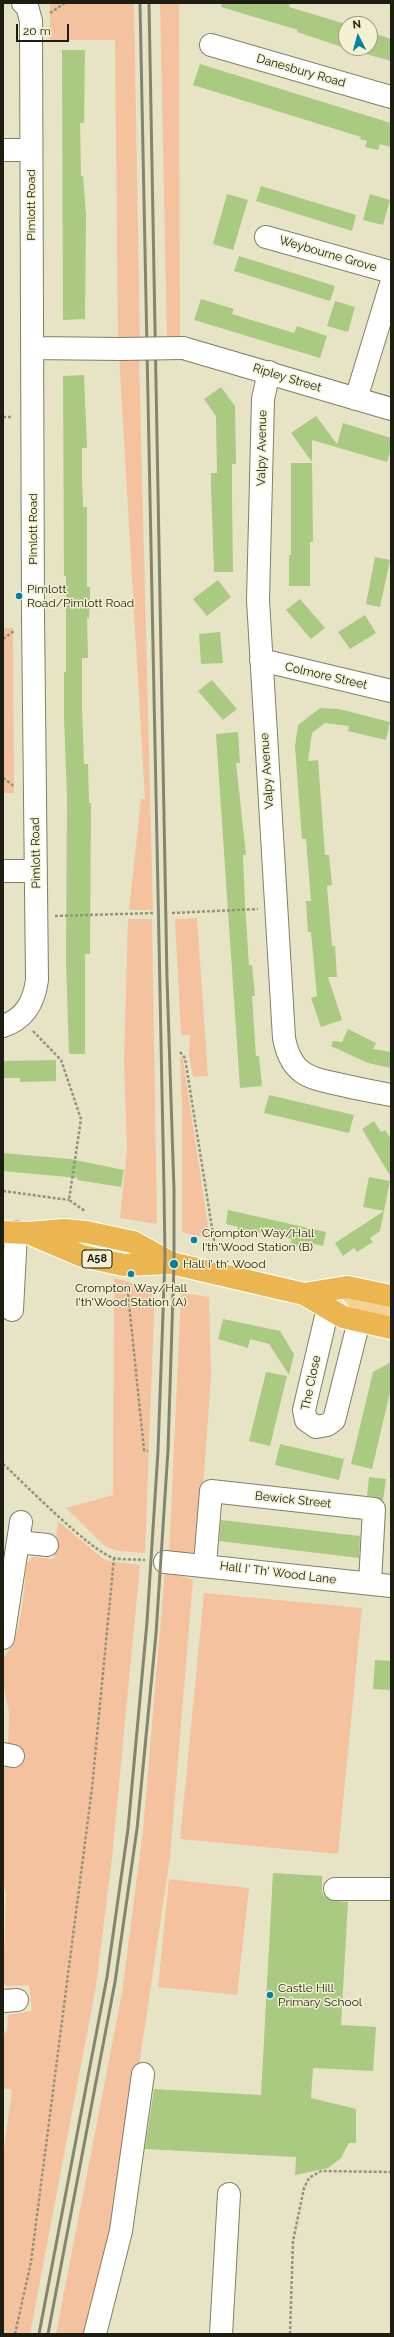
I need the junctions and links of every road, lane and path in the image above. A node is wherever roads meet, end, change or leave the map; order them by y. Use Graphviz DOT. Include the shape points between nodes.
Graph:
graph roads {
  1 [pos="27,9"];
  2 [pos="211,45"];
  3 [pos="391,97"];
  4 [pos="3,150"];
  5 [pos="31,150"];
  6 [pos="266,237"];
  7 [pos="391,272"];
  8 [pos="391,284"];
  9 [pos="32,348"];
  10 [pos="269,372"];
  11 [pos="356,399"];
  12 [pos="391,410"];
  13 [pos="261,660"];
  14 [pos="390,688"];
  15 [pos="3,871"];
  16 [pos="36,871"];
  17 [pos="276,907"];
  18 [pos="154,913"];
  19 [pos="172,913"];
  20 [pos="37,916"];
  21 [pos="12,1022"];
  22 [pos="180,1052"];
  23 [pos="391,1095"];
  24 [pos="3,1191"];
  25 [pos="69,1200"];
  26 [pos="88,1213"];
  27 [pos="16,1232"];
  28 [pos="219,1273"];
  29 [pos="126,1282"];
  30 [pos="347,1287"];
  31 [pos="304,1294"];
  32 [pos="391,1296"];
  33 [pos="328,1308"];
  34 [pos="12,1310"];
  35 [pos="391,1312"];
  36 [pos="359,1321"];
  37 [pos="391,1328"];
  38 [pos="148,1450"];
  39 [pos="3,1464"];
  40 [pos="47,1545"];
  41 [pos="114,1558"];
  42 [pos="155,1561"];
  43 [pos="205,1564"];
  44 [pos="381,1584"];
  45 [pos="3,1638"];
  46 [pos="334,1889"];
  47 [pos="391,1890"];
  48 [pos="143,2074"];
  49 [pos="391,2172"];
  50 [pos="229,2194"];
  51 [pos="15,2334"];
  52 [pos="95,2334"];
  53 [pos="221,2334"];
  54 [pos="290,2334"];
  1 -- 5 [label="street, Pimlott Road"];
  2 -- 3 [label="street, Danesbury Road"];
  4 -- 5 [label="street"];
  5 -- 9 [label="street, Pimlott Road"];
  6 -- 7 [label="street, Weybourne Grove"];
  8 -- 11 [label="street"];
  9 -- 10 [label="street, Ripley Street, bridge" via="183,348"];
  9 -- 16 [label="street, Pimlott Road"];
  10 -- 11 [label="street, Ripley Street"];
  10 -- 13 [label="street, Valpy Avenue" via="263,399 258,600"];
  11 -- 12 [label="street, Ripley Street"];
  13 -- 14 [label="street, Colmore Street"];
  13 -- 17 [label="street, Valpy Avenue"];
  15 -- 16 [label="street"];
  16 -- 20 [label="street, Pimlott Road"];
  17 -- 19 [label="path"];
  17 -- 23 [label="street, Valpy Avenue" via="286,1052 294,1065 310,1079"];
  18 -- 20 [label="path"];
  20 -- 21 [label="street, Pimlott Road" via="35,993 30,1006"];
  21 -- 25 [label="path" via="62,1060 81,1119"];
  22 -- 28 [label="path" via="185,1058"];
  24 -- 25 [label="path"];
  25 -- 26 [label="path"];
  27 -- 28 [label="highway, A58" via="82,1256 124,1265 171,1263"];
  27 -- 34 [label="street"];
  28 -- 31 [label="highway, A58"];
  29 -- 38 [label="path" via="144,1450"];
  30 -- 31 [label="highway, A58"];
  30 -- 32 [label="highway, A58"];
  30 -- 35 [label="main road" via="361,1304"];
  31 -- 33 [label="highway, A58"];
  33 -- 36 [label="highway, A58" via="343,1317"];
  33 -- 36 [label="street, The Close" via="304,1410 306,1420 316,1427 327,1426 334,1420"];
  36 -- 37 [label="highway, A58"];
  39 -- 41 [label="path" via="62,1519 104,1554"];
  40 -- 45 [label="street" via="20,1532"];
  41 -- 42 [label="path"];
  41 -- 51 [label="path" via="90,1804 31,2262"];
  42 -- 43 [label="street, Hall I' Th' Wood Lane"];
  43 -- 44 [label="street, Hall I' Th' Wood Lane"];
  43 -- 44 [label="street, Bewick Street" via="211,1491 374,1509"];
  46 -- 47 [label="street"];
  48 -- 52 [label="street" via="121,2231"];
  49 -- 54 [label="path" via="321,2172 309,2178 304,2188 293,2241"];
  50 -- 53 [label="street"];
}
